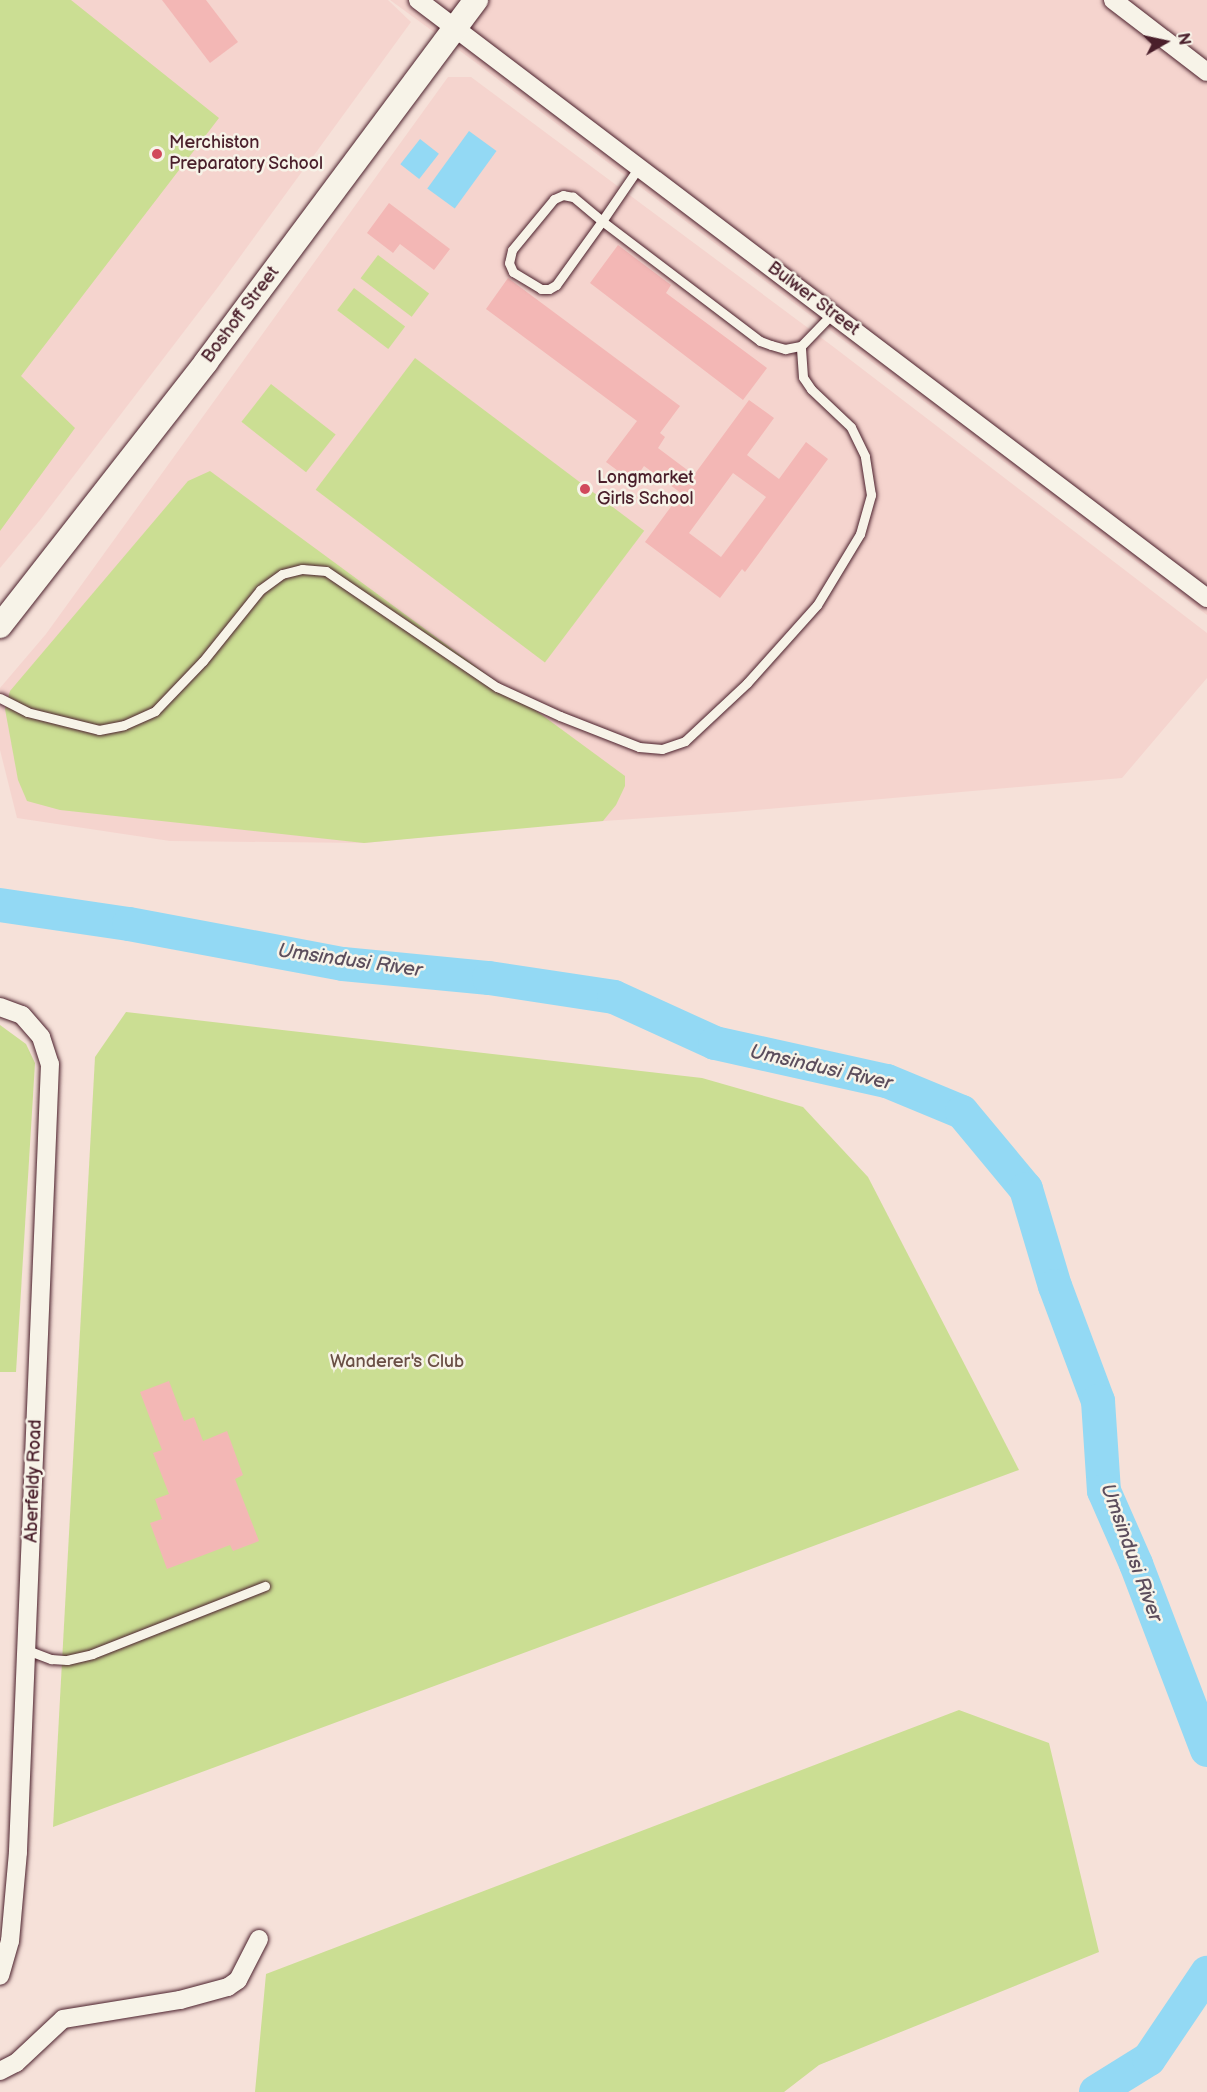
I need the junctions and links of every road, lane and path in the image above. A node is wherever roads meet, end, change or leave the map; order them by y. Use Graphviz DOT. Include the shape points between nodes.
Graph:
graph roads {
  1 [pos="418,0"];
  2 [pos="476,0"];
  3 [pos="1113,0"];
  4 [pos="456,28"];
  5 [pos="1207,72"];
  6 [pos="639,167"];
  7 [pos="602,221"];
  8 [pos="832,314"];
  9 [pos="801,346"];
  10 [pos="1207,598"];
  11 [pos="0,626"];
  12 [pos="0,698"];
  13 [pos="0,1007"];
  14 [pos="266,1586"];
  15 [pos="27,1650"];
  16 [pos="9,1851"];
  17 [pos="259,1939"];
  18 [pos="0,1976"];
  19 [pos="0,2071"];
  1 -- 4 [label="street, Bulwer Street"];
  2 -- 4 [label="main road, Boshoff Street"];
  3 -- 5 [label="street"];
  4 -- 6 [label="street, Bulwer Street"];
  4 -- 11 [label="main road, Boshoff Street" via="207,362"];
  6 -- 7 [label="lane"];
  6 -- 8 [label="street, Bulwer Street"];
  7 -- 7 [label="lane" via="556,285 541,289 513,272 509,263 512,250 554,199 563,195 573,197"];
  7 -- 9 [label="lane" via="760,340 785,348"];
  8 -- 9 [label="lane"];
  8 -- 10 [label="street, Bulwer Street"];
  9 -- 12 [label="lane" via="803,377 851,428 865,456 871,495 866,515 860,534 817,605 747,683 685,741 662,749 639,747 560,716 497,687 326,571 302,569 282,574 260,590 203,661 155,711 124,725 99,730 27,712"];
  13 -- 15 [label="street, Aberfeldy Road" via="22,1015 41,1037 50,1064"];
  14 -- 15 [label="lane" via="92,1654 67,1660"];
  15 -- 16 [label="street, Aberfeldy Road"];
  16 -- 18 [label="street, Aberfeldy Road" via="10,1941"];
  17 -- 19 [label="street" via="238,1980 228,1988 63,2019 16,2063"];
}
